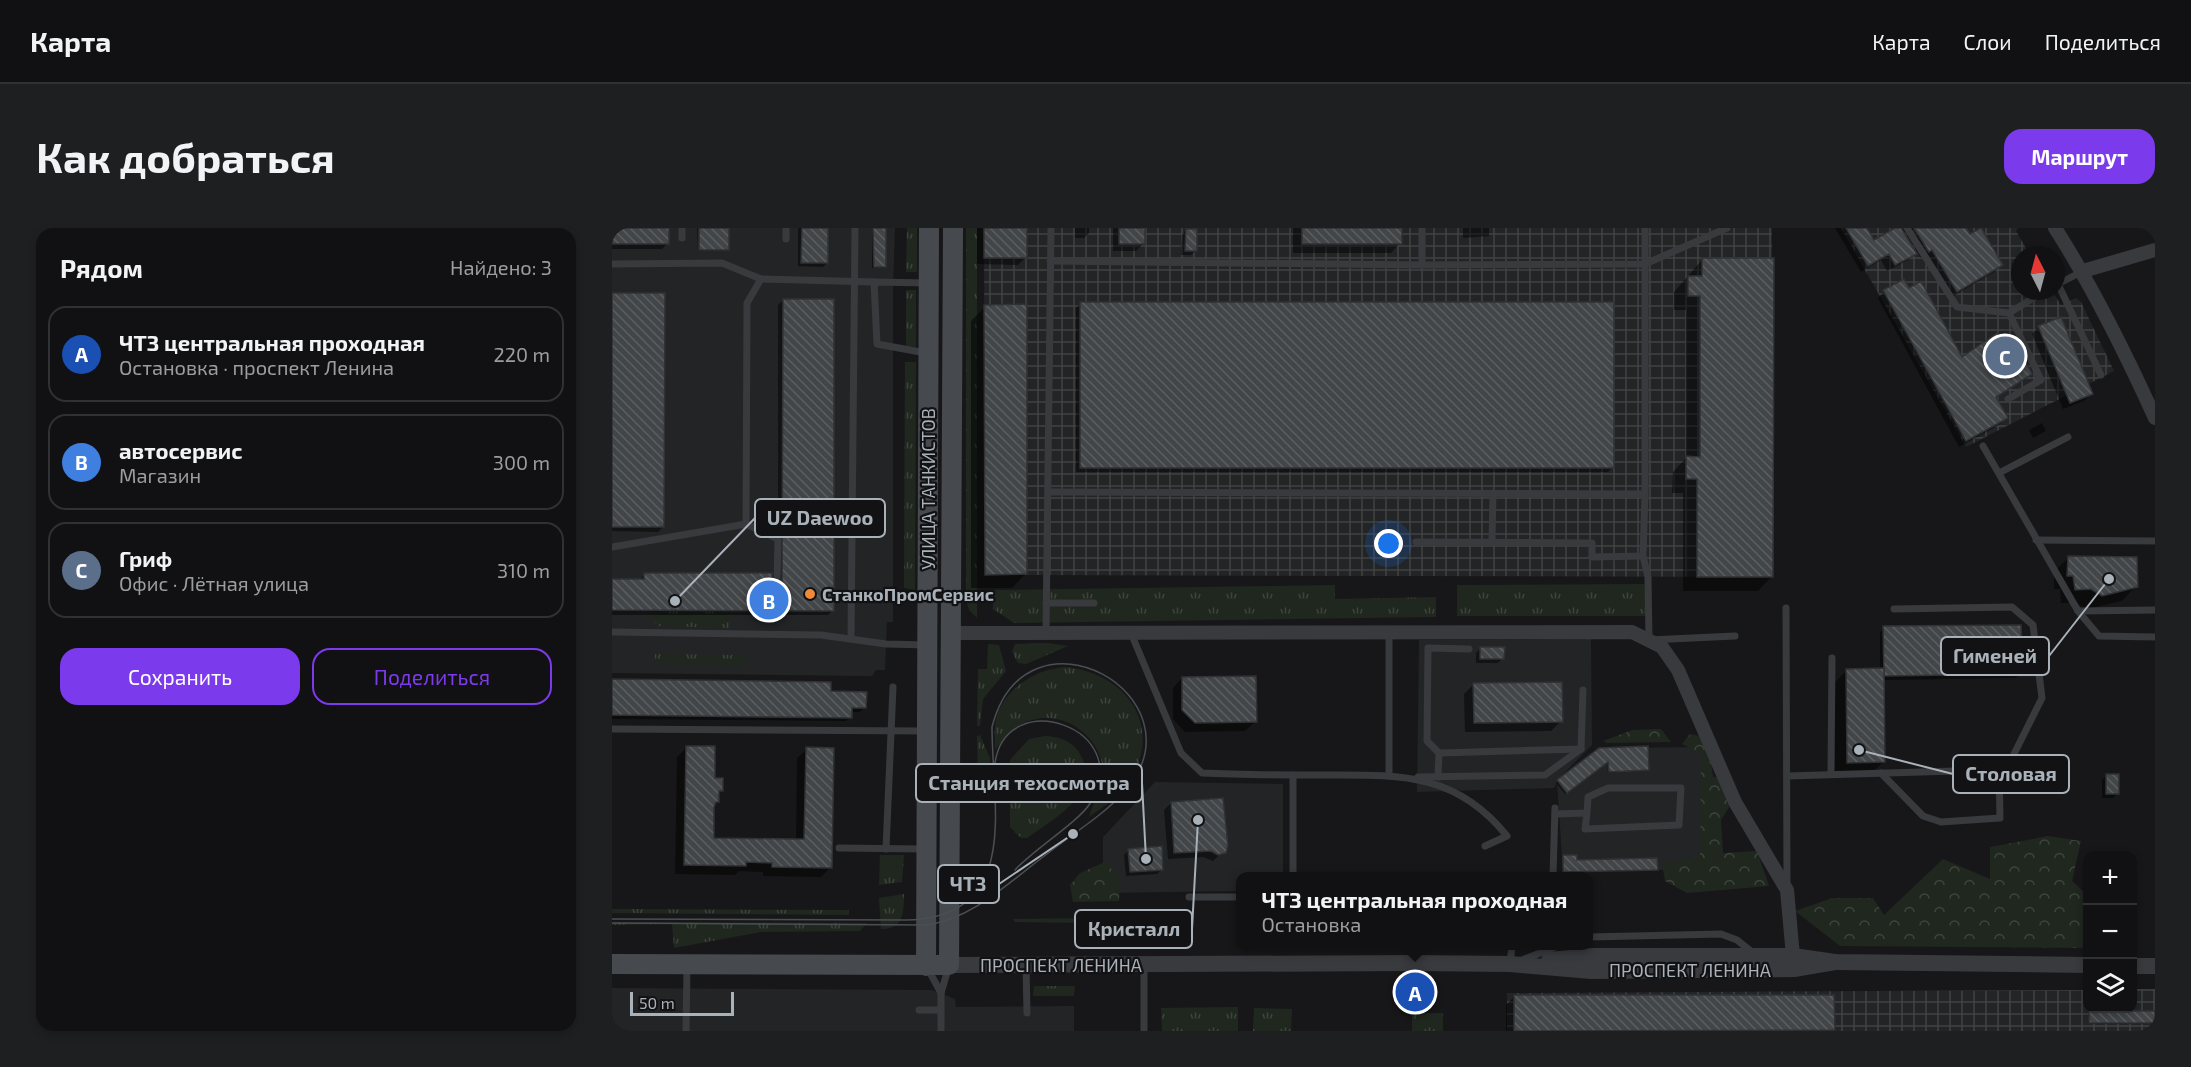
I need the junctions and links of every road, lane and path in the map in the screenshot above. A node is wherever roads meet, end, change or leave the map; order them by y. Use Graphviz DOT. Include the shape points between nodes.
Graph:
graph roads {
  1 [pos="682,228"];
  2 [pos="786,228"];
  3 [pos="855,228"];
  4 [pos="928,228"];
  5 [pos="953,228"];
  6 [pos="1051,228"];
  7 [pos="1422,228"];
  8 [pos="1645,228"];
  9 [pos="1726,228"];
  10 [pos="1907,228"];
  11 [pos="2055,228"];
  12 [pos="682,238"];
  13 [pos="786,239"];
  14 [pos="2155,250"];
  15 [pos="1050,261"];
  16 [pos="612,264"];
  17 [pos="1645,264"];
  18 [pos="1422,265"];
  19 [pos="2083,271"];
  20 [pos="761,279"];
  21 [pos="2065,280"];
  22 [pos="853,281"];
  23 [pos="874,282"];
  24 [pos="928,283"];
  25 [pos="2030,300"];
  26 [pos="2065,300"];
  27 [pos="2009,313"];
  28 [pos="928,354"];
  29 [pos="2101,375"];
  30 [pos="2008,399"];
  31 [pos="2154,411"];
  32 [pos="2068,437"];
  33 [pos="1983,446"];
  34 [pos="1999,473"];
  35 [pos="1048,492"];
  36 [pos="1493,493"];
  37 [pos="1645,494"];
  38 [pos="746,524"];
  39 [pos="2036,540"];
  40 [pos="1416,542"];
  41 [pos="1492,542"];
  42 [pos="2155,542"];
  43 [pos="612,547"];
  44 [pos="1643,556"];
  45 [pos="777,584"];
  46 [pos="1046,603"];
  47 [pos="1094,603"];
  48 [pos="1786,608"];
  49 [pos="1894,609"];
  50 [pos="2155,610"];
  51 [pos="2078,611"];
  52 [pos="1389,631"];
  53 [pos="612,632"];
  54 [pos="950,633"];
  55 [pos="1046,633"];
  56 [pos="1131,633"];
  57 [pos="1735,636"];
  58 [pos="2155,637"];
  59 [pos="851,639"];
  60 [pos="928,639"];
  61 [pos="1649,640"];
  62 [pos="1469,649"];
  63 [pos="1832,658"];
  64 [pos="893,687"];
  65 [pos="1583,690"];
  66 [pos="612,729"];
  67 [pos="892,731"];
  68 [pos="927,731"];
  69 [pos="1581,749"];
  70 [pos="1438,753"];
  71 [pos="1999,767"];
  72 [pos="1881,773"];
  73 [pos="1830,774"];
  74 [pos="1293,775"];
  75 [pos="1389,775"];
  76 [pos="1787,776"];
  77 [pos="1407,777"];
  78 [pos="1438,777"];
  79 [pos="1587,813"];
  80 [pos="1485,846"];
  81 [pos="839,848"];
  82 [pos="886,849"];
  83 [pos="927,849"];
  84 [pos="1293,872"];
  85 [pos="1553,872"];
  86 [pos="1787,890"];
  87 [pos="1189,897"];
  88 [pos="1236,897"];
  89 [pos="1593,937"];
  90 [pos="1511,950"];
  91 [pos="1545,950"];
  92 [pos="1750,953"];
  93 [pos="1793,956"];
  94 [pos="1835,962"];
  95 [pos="1592,963"];
  96 [pos="612,964"];
  97 [pos="1144,964"];
  98 [pos="1510,964"];
  99 [pos="687,965"];
  100 [pos="949,965"];
  101 [pos="1026,965"];
  102 [pos="2083,965"];
  103 [pos="926,966"];
  104 [pos="2137,966"];
  105 [pos="2155,966"];
  106 [pos="1779,969"];
  107 [pos="1732,970"];
  108 [pos="941,993"];
  109 [pos="919,1010"];
  110 [pos="941,1010"];
  111 [pos="1027,1013"];
  112 [pos="686,1031"];
  113 [pos="941,1031"];
  114 [pos="1144,1031"];
  1 -- 12 [label="lane"];
  2 -- 13 [label="lane"];
  3 -- 22 [label="lane"];
  4 -- 24 [label="main road, УЛИЦА ТАНКИСТОВ"];
  5 -- 54 [label="main road, УЛИЦА ТАНКИСТОВ"];
  6 -- 15 [label="lane"];
  7 -- 18 [label="lane"];
  8 -- 17 [label="lane"];
  9 -- 17 [label="lane"];
  10 -- 27 [label="lane" via="1957,307"];
  11 -- 19 [label="street"];
  14 -- 19 [label="street"];
  15 -- 18 [label="lane"];
  15 -- 35 [label="lane"];
  16 -- 20 [label="lane" via="722,263"];
  17 -- 18 [label="lane"];
  17 -- 37 [label="lane"];
  19 -- 21 [label="lane"];
  19 -- 31 [label="street"];
  20 -- 22 [label="lane"];
  20 -- 38 [label="lane" via="747,303"];
  22 -- 23 [label="lane"];
  22 -- 59 [label="lane"];
  23 -- 24 [label="lane"];
  23 -- 28 [label="lane" via="877,344"];
  24 -- 28 [label="main road, УЛИЦА ТАНКИСТОВ"];
  25 -- 27 [label="lane"];
  26 -- 29 [label="lane"];
  27 -- 30 [label="lane" via="2041,380"];
  28 -- 60 [label="main road, УЛИЦА ТАНКИСТОВ"];
  32 -- 34 [label="lane"];
  33 -- 34 [label="lane"];
  34 -- 39 [label="lane"];
  35 -- 36 [label="lane"];
  35 -- 46 [label="lane"];
  36 -- 37 [label="lane"];
  36 -- 41 [label="lane"];
  37 -- 44 [label="lane"];
  38 -- 43 [label="lane"];
  38 -- 45 [label="lane" via="778,539"];
  39 -- 42 [label="lane"];
  39 -- 51 [label="lane"];
  40 -- 41 [label="lane"];
  41 -- 44 [label="lane" via="1592,543 1592,557"];
  44 -- 61 [label="lane"];
  46 -- 47 [label="lane"];
  46 -- 55 [label="lane"];
  48 -- 76 [label="lane"];
  49 -- 71 [label="lane" via="2012,607 2033,625 2042,698 2010,762"];
  50 -- 51 [label="lane"];
  51 -- 58 [label="lane" via="2098,636"];
  52 -- 56 [label="street"];
  52 -- 61 [label="street" via="1632,632"];
  52 -- 75 [label="lane"];
  53 -- 59 [label="lane" via="821,635"];
  54 -- 55 [label="street"];
  54 -- 60 [label="main road"];
  54 -- 100 [label="main road, УЛИЦА ТАНКИСТОВ"];
  55 -- 56 [label="street"];
  56 -- 74 [label="lane" via="1181,753 1202,773"];
  57 -- 61 [label="lane"];
  59 -- 60 [label="lane" via="885,644"];
  60 -- 68 [label="main road, УЛИЦА ТАНКИСТОВ"];
  61 -- 86 [label="street" via="1662,647 1678,670 1735,802"];
  62 -- 70 [label="lane" via="1428,648 1427,741"];
  63 -- 73 [label="lane"];
  64 -- 67 [label="lane"];
  65 -- 69 [label="lane"];
  66 -- 67 [label="lane"];
  67 -- 68 [label="lane"];
  67 -- 82 [label="lane"];
  68 -- 83 [label="main road, УЛИЦА ТАНКИСТОВ"];
  69 -- 70 [label="lane"];
  69 -- 78 [label="lane" via="1545,776"];
  70 -- 78 [label="lane"];
  71 -- 72 [label="lane" via="1988,771"];
  71 -- 72 [label="lane" via="2000,818 1941,822 1923,816"];
  72 -- 73 [label="lane"];
  73 -- 76 [label="lane"];
  74 -- 75 [label="lane"];
  74 -- 84 [label="lane"];
  75 -- 77 [label="lane"];
  76 -- 86 [label="lane"];
  77 -- 78 [label="lane"];
  77 -- 80 [label="lane" via="1439,785 1477,804 1507,836"];
  79 -- 79 [label="lane" via="1585,829 1679,825 1681,788 1608,788 1588,797"];
  79 -- 85 [label="lane" via="1555,811"];
  81 -- 82 [label="lane"];
  82 -- 83 [label="lane"];
  83 -- 103 [label="main road, УЛИЦА ТАНКИСТОВ"];
  86 -- 93 [label="street"];
  87 -- 88 [label="lane"];
  89 -- 92 [label="lane" via="1721,934"];
  90 -- 98 [label="lane"];
  91 -- 98 [label="lane"];
  92 -- 93 [label="street, ПРОСПЕКТ ЛЕНИНА"];
  92 -- 95 [label="street, ПРОСПЕКТ ЛЕНИНА"];
  92 -- 107 [label="lane"];
  93 -- 94 [label="street, ПРОСПЕКТ ЛЕНИНА"];
  93 -- 106 [label="street"];
  94 -- 102 [label="street, ПРОСПЕКТ ЛЕНИНА"];
  94 -- 106 [label="street, ПРОСПЕКТ ЛЕНИНА"];
  95 -- 98 [label="street, ПРОСПЕКТ ЛЕНИНА"];
  95 -- 107 [label="street, ПРОСПЕКТ ЛЕНИНА"];
  96 -- 99 [label="main road, ПРОСПЕКТ ЛЕНИНА"];
  97 -- 98 [label="street, ПРОСПЕКТ ЛЕНИНА"];
  97 -- 101 [label="street, ПРОСПЕКТ ЛЕНИНА"];
  97 -- 114 [label="lane"];
  99 -- 103 [label="main road, ПРОСПЕКТ ЛЕНИНА"];
  99 -- 112 [label="lane"];
  100 -- 101 [label="street, ПРОСПЕКТ ЛЕНИНА"];
  100 -- 103 [label="main road, ПРОСПЕКТ ЛЕНИНА"];
  100 -- 108 [label="lane"];
  101 -- 111 [label="lane"];
  103 -- 108 [label="lane"];
  104 -- 105 [label="street"];
  106 -- 107 [label="street, ПРОСПЕКТ ЛЕНИНА"];
  108 -- 110 [label="lane"];
  109 -- 110 [label="lane"];
  110 -- 113 [label="lane"];
}
